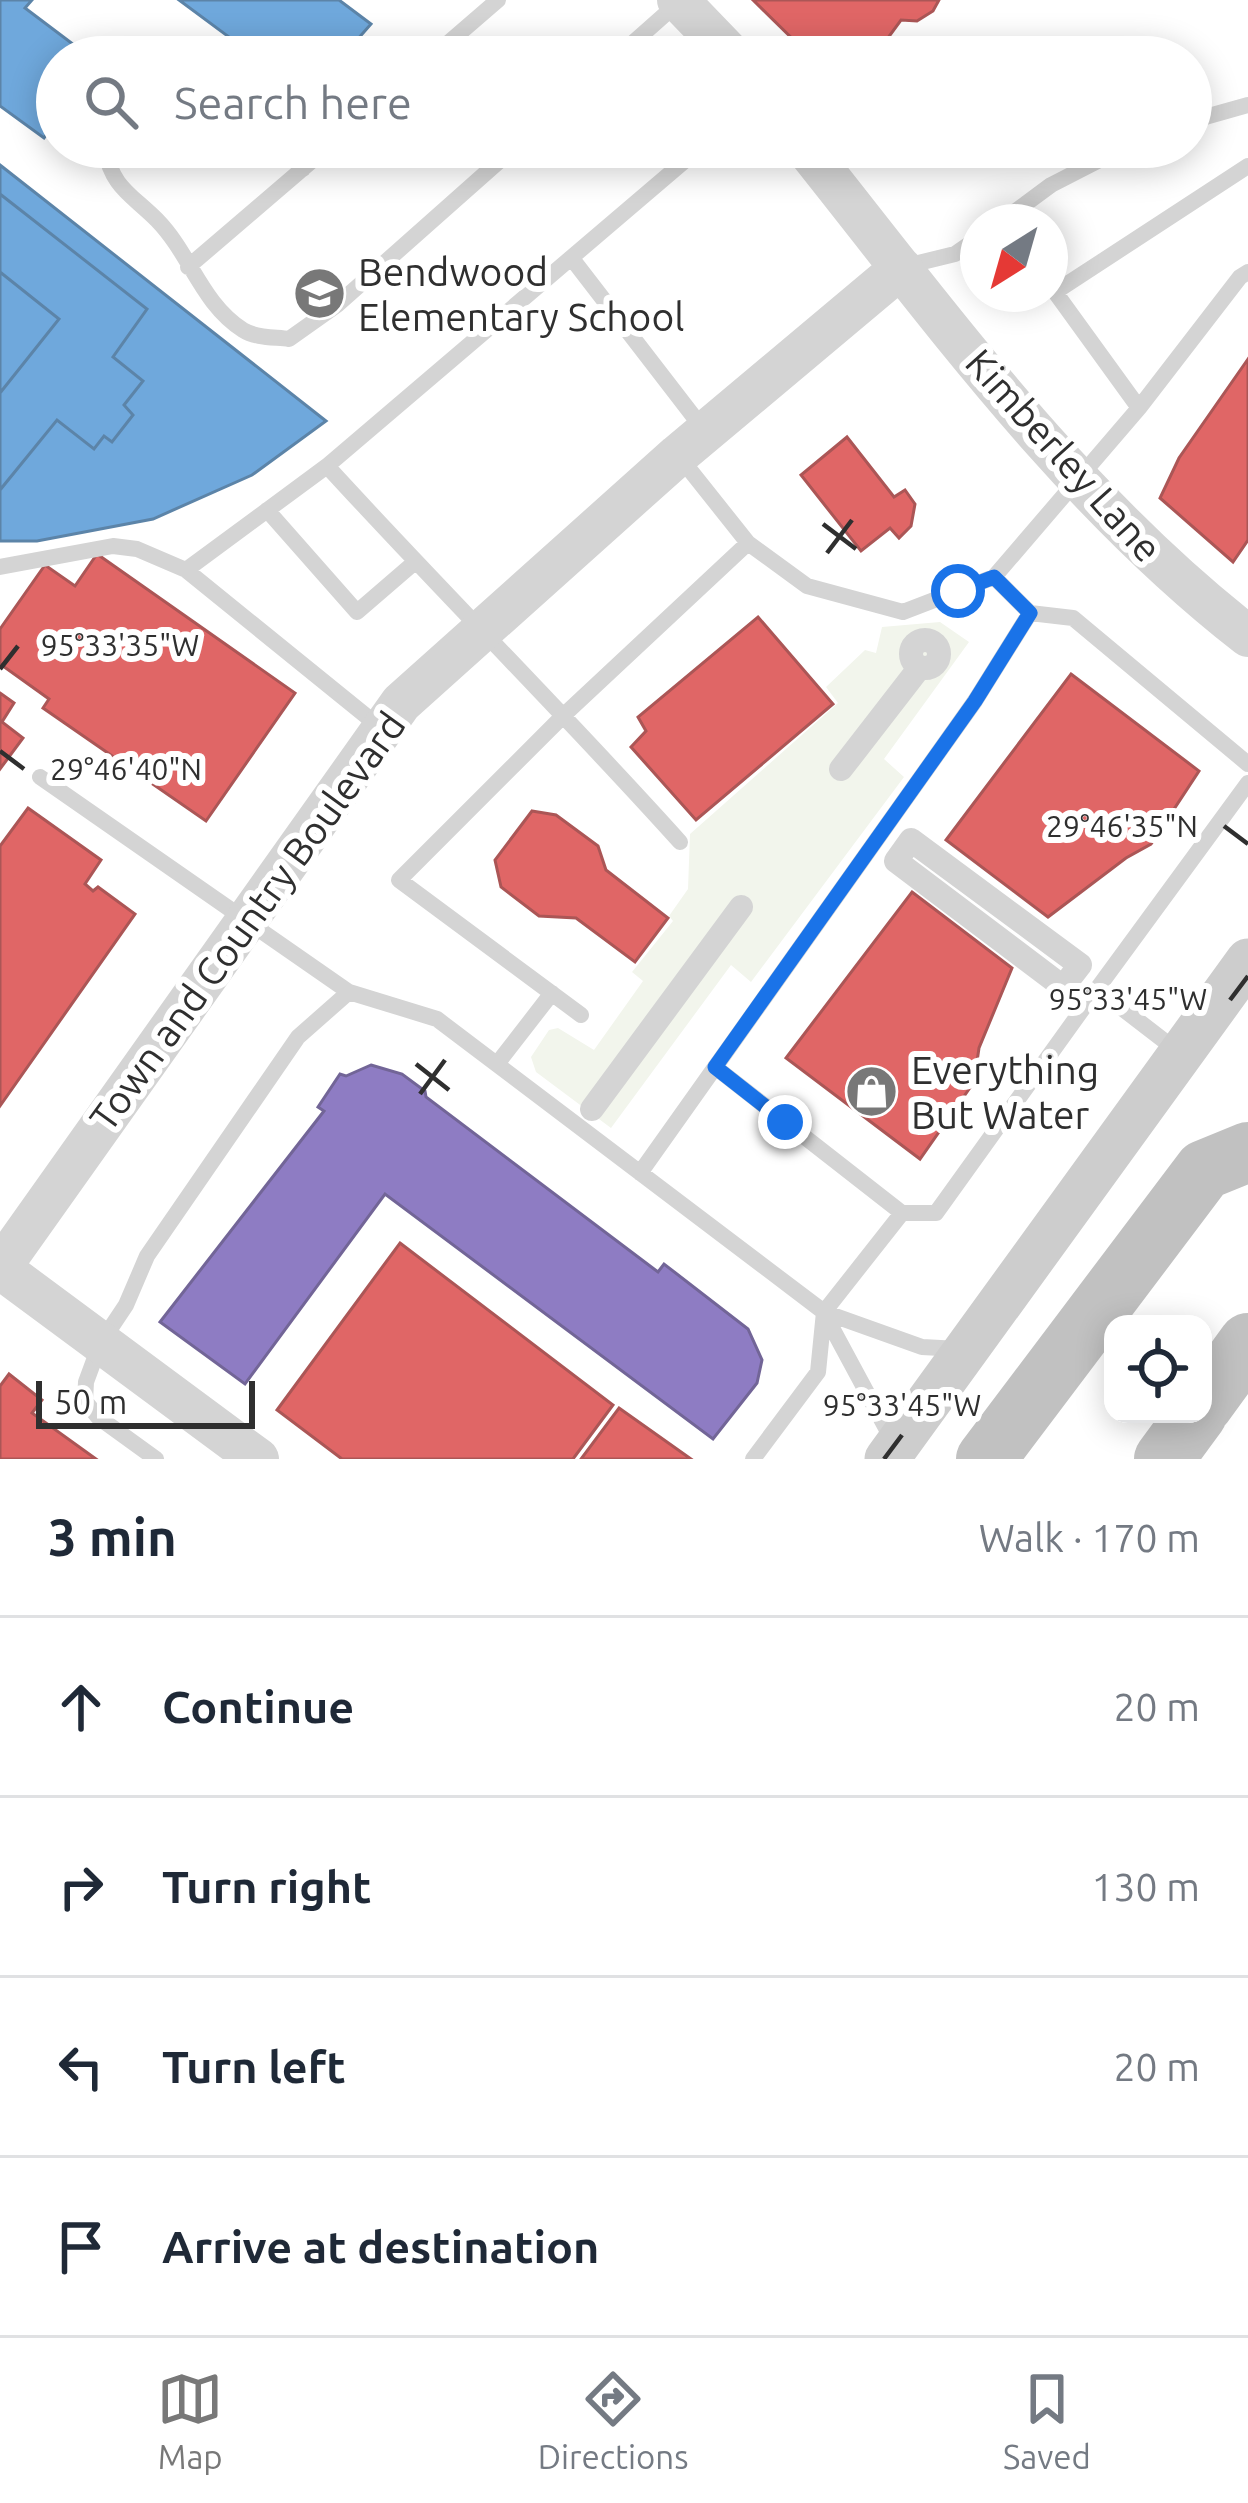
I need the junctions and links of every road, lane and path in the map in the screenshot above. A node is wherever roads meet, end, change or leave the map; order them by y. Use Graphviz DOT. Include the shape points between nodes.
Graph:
graph roads {
  1 [pos="498,0"];
  2 [pos="679,1"];
  3 [pos="456,36"];
  4 [pos="640,36"];
  5 [pos="713,36"];
  6 [pos="1242,106"];
  7 [pos="1212,115"];
  8 [pos="1248,123"];
  9 [pos="1248,166"];
  10 [pos="109,168"];
  11 [pos="491,168"];
  12 [pos="677,168"];
  13 [pos="822,168"];
  14 [pos="1084,168"];
  15 [pos="303,169"];
  16 [pos="1025,204"];
  17 [pos="960,251"];
  18 [pos="573,260"];
  19 [pos="188,267"];
  20 [pos="901,268"];
  21 [pos="1248,272"];
  22 [pos="1139,408"];
  23 [pos="692,444"];
  24 [pos="327,466"];
  25 [pos="1080,480"];
  26 [pos="267,511"];
  27 [pos="748,543"];
  28 [pos="415,562"];
  29 [pos="0,567"];
  30 [pos="186,570"];
  31 [pos="994,577"];
  32 [pos="1030,613"];
  33 [pos="949,621"];
  34 [pos="482,629"];
  35 [pos="1246,631"];
  36 [pos="565,714"];
  37 [pos="382,728"];
  38 [pos="1248,764"];
  39 [pos="841,769"];
  40 [pos="40,777"];
  41 [pos="1248,783"];
  42 [pos="680,842"];
  43 [pos="973,886"];
  44 [pos="1001,906"];
  45 [pos="741,907"];
  46 [pos="957,907"];
  47 [pos="245,921"];
  48 [pos="985,928"];
  49 [pos="1033,930"];
  50 [pos="1016,952"];
  51 [pos="1248,961"];
  52 [pos="1097,989"];
  53 [pos="349,992"];
  54 [pos="552,993"];
  55 [pos="581,1015"];
  56 [pos="1181,1054"];
  57 [pos="497,1064"];
  58 [pos="715,1067"];
  59 [pos="592,1108"];
  60 [pos="1248,1152"];
  61 [pos="1248,1167"];
  62 [pos="640,1172"];
  63 [pos="902,1213"];
  64 [pos="0,1268"];
  65 [pos="824,1312"];
  66 [pos="1141,1315"];
  67 [pos="1248,1343"];
  68 [pos="100,1344"];
  69 [pos="966,1350"];
  70 [pos="1104,1365"];
  71 [pos="1212,1393"];
  72 [pos="1190,1423"];
  73 [pos="891,1453"];
  74 [pos="156,1459"];
  75 [pos="258,1459"];
  76 [pos="753,1459"];
  77 [pos="986,1459"];
  78 [pos="1036,1459"];
  79 [pos="1164,1459"];
  1 -- 3 [label="lane"];
  2 -- 4 [label="lane"];
  2 -- 5 [label="street"];
  6 -- 7 [label="lane"];
  6 -- 8 [label="lane"];
  9 -- 22 [label="lane" via="1055,292"];
  10 -- 19 [label="lane"];
  11 -- 19 [label="lane" via="289,339 248,334 210,302"];
  12 -- 18 [label="lane"];
  13 -- 20 [label="street, Kimberley Lane"];
  14 -- 16 [label="lane"];
  15 -- 19 [label="lane"];
  17 -- 20 [label="lane"];
  18 -- 23 [label="lane"];
  18 -- 24 [label="lane"];
  20 -- 23 [label="street, Town and Country Boulevard"];
  20 -- 25 [label="street, Kimberley Lane"];
  21 -- 22 [label="lane"];
  22 -- 25 [label="lane"];
  23 -- 27 [label="lane"];
  23 -- 34 [label="street, Town and Country Boulevard"];
  24 -- 26 [label="lane"];
  24 -- 28 [label="lane"];
  25 -- 31 [label="lane"];
  25 -- 35 [label="street, Kimberley Lane" via="1144,549"];
  26 -- 28 [label="lane" via="357,612"];
  26 -- 30 [label="lane"];
  27 -- 31 [label="lane" via="807,586 903,611"];
  27 -- 36 [label="lane"];
  28 -- 34 [label="lane"];
  29 -- 30 [label="lane" via="113,546"];
  30 -- 37 [label="lane"];
  31 -- 32 [label="lane"];
  32 -- 38 [label="lane" via="1073,618"];
  32 -- 58 [label="lane"];
  33 -- 39 [label="street" via="933,643 913,647 920,667"];
  34 -- 36 [label="lane"];
  34 -- 37 [label="street, Town and Country Boulevard"];
  36 -- 42 [label="lane"];
  36 -- 54 [label="lane" via="399,880"];
  37 -- 47 [label="street, Town and Country Boulevard"];
  40 -- 47 [label="lane"];
  41 -- 52 [label="lane"];
  43 -- 44 [label="street"];
  43 -- 46 [label="street"];
  43 -- 46 [label="street" via="934,874"];
  44 -- 48 [label="street"];
  44 -- 49 [label="street"];
  45 -- 59 [label="street"];
  46 -- 48 [label="street"];
  47 -- 53 [label="lane"];
  47 -- 64 [label="street, Town and Country Boulevard"];
  48 -- 50 [label="street"];
  49 -- 50 [label="street"];
  49 -- 50 [label="street" via="1080,965 1063,987"];
  51 -- 56 [label="main road"];
  52 -- 56 [label="lane"];
  52 -- 63 [label="lane" via="936,1213"];
  53 -- 57 [label="lane" via="437,1019"];
  53 -- 68 [label="lane" via="298,1037 147,1256"];
  54 -- 55 [label="lane"];
  54 -- 57 [label="lane"];
  56 -- 69 [label="main road"];
  57 -- 62 [label="lane"];
  58 -- 62 [label="lane"];
  58 -- 63 [label="lane"];
  60 -- 77 [label="highway" via="1204,1170"];
  61 -- 66 [label="highway"];
  62 -- 65 [label="lane"];
  63 -- 65 [label="lane"];
  64 -- 68 [label="street"];
  65 -- 69 [label="lane" via="922,1347"];
  65 -- 73 [label="lane"];
  65 -- 76 [label="lane" via="818,1372"];
  67 -- 71 [label="highway"];
  68 -- 74 [label="lane" via="85,1401"];
  68 -- 75 [label="street"];
  69 -- 73 [label="main road"];
  70 -- 78 [label="highway"];
  72 -- 79 [label="highway"];
}
